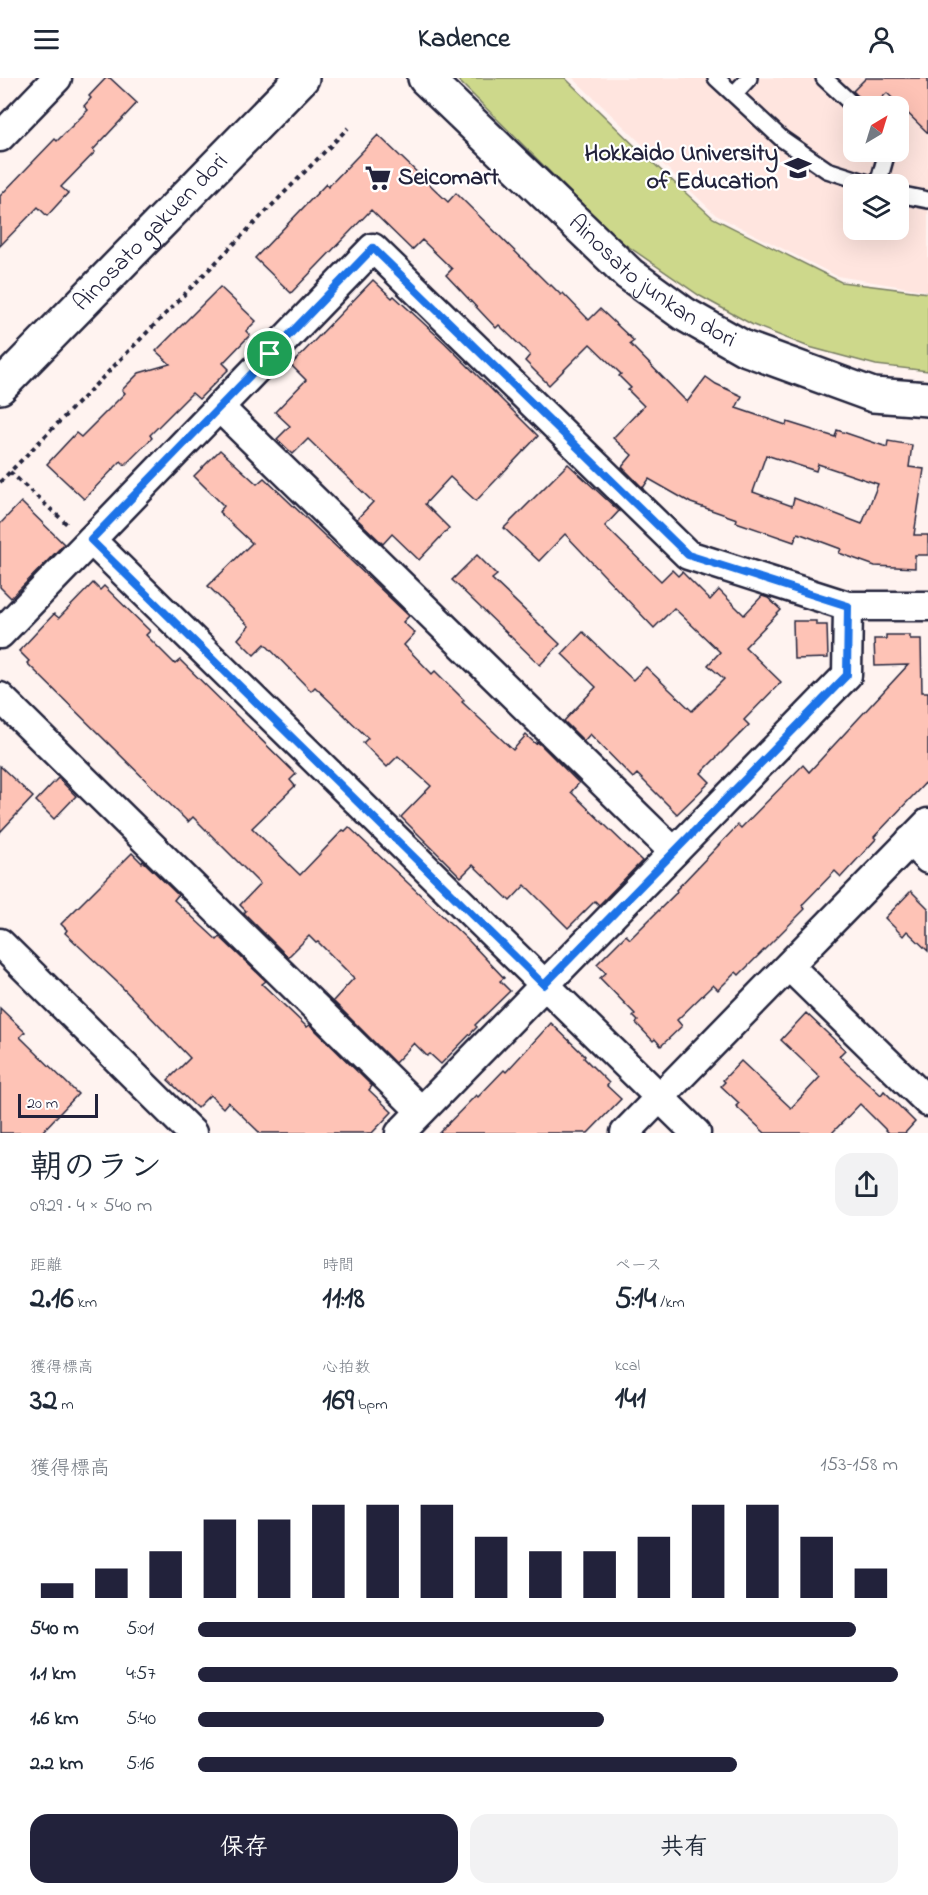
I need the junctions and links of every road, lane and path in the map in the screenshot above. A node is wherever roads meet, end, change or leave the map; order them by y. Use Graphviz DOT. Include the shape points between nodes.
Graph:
graph roads {
  1 [pos="57,78"];
  2 [pos="302,78"];
  3 [pos="425,78"];
  4 [pos="716,78"];
  5 [pos="749,78"];
  6 [pos="824,78"];
  7 [pos="734,94"];
  8 [pos="843,96"];
  9 [pos="348,128"];
  10 [pos="0,137"];
  11 [pos="843,175"];
  12 [pos="909,196"];
  13 [pos="928,200"];
  14 [pos="0,387"];
  15 [pos="928,399"];
  16 [pos="219,407"];
  17 [pos="10,472"];
  18 [pos="0,482"];
  19 [pos="83,536"];
  20 [pos="848,606"];
  21 [pos="928,606"];
  22 [pos="0,634"];
  23 [pos="0,697"];
  24 [pos="922,841"];
  25 [pos="674,852"];
  26 [pos="0,944"];
  27 [pos="789,966"];
  28 [pos="544,985"];
  29 [pos="660,1097"];
  30 [pos="928,1102"];
  31 [pos="422,1111"];
  32 [pos="192,1133"];
  33 [pos="400,1133"];
  34 [pos="625,1133"];
  35 [pos="696,1133"];
  1 -- 10 [label="street"];
  2 -- 14 [label="street, Ainosato gakuen dori"];
  3 -- 15 [label="street, Ainosato junkan dori" via="629,274 684,314 744,348 873,395"];
  4 -- 7 [label="lane"];
  5 -- 7 [label="lane"];
  6 -- 8 [label="lane"];
  7 -- 11 [label="lane" via="782,138 827,170"];
  9 -- 17 [label="path"];
  12 -- 13 [label="lane"];
  16 -- 19 [label="street"];
  16 -- 20 [label="street" via="373,248 688,555"];
  16 -- 25 [label="street"];
  17 -- 18 [label="path"];
  17 -- 19 [label="path"];
  19 -- 22 [label="street"];
  19 -- 28 [label="street"];
  20 -- 21 [label="street"];
  20 -- 25 [label="street" via="847,675"];
  23 -- 31 [label="street"];
  24 -- 27 [label="street"];
  25 -- 28 [label="street"];
  26 -- 32 [label="street"];
  27 -- 29 [label="street"];
  27 -- 30 [label="street"];
  28 -- 29 [label="street"];
  28 -- 31 [label="street"];
  29 -- 34 [label="street"];
  29 -- 35 [label="street"];
  31 -- 33 [label="street"];
}
